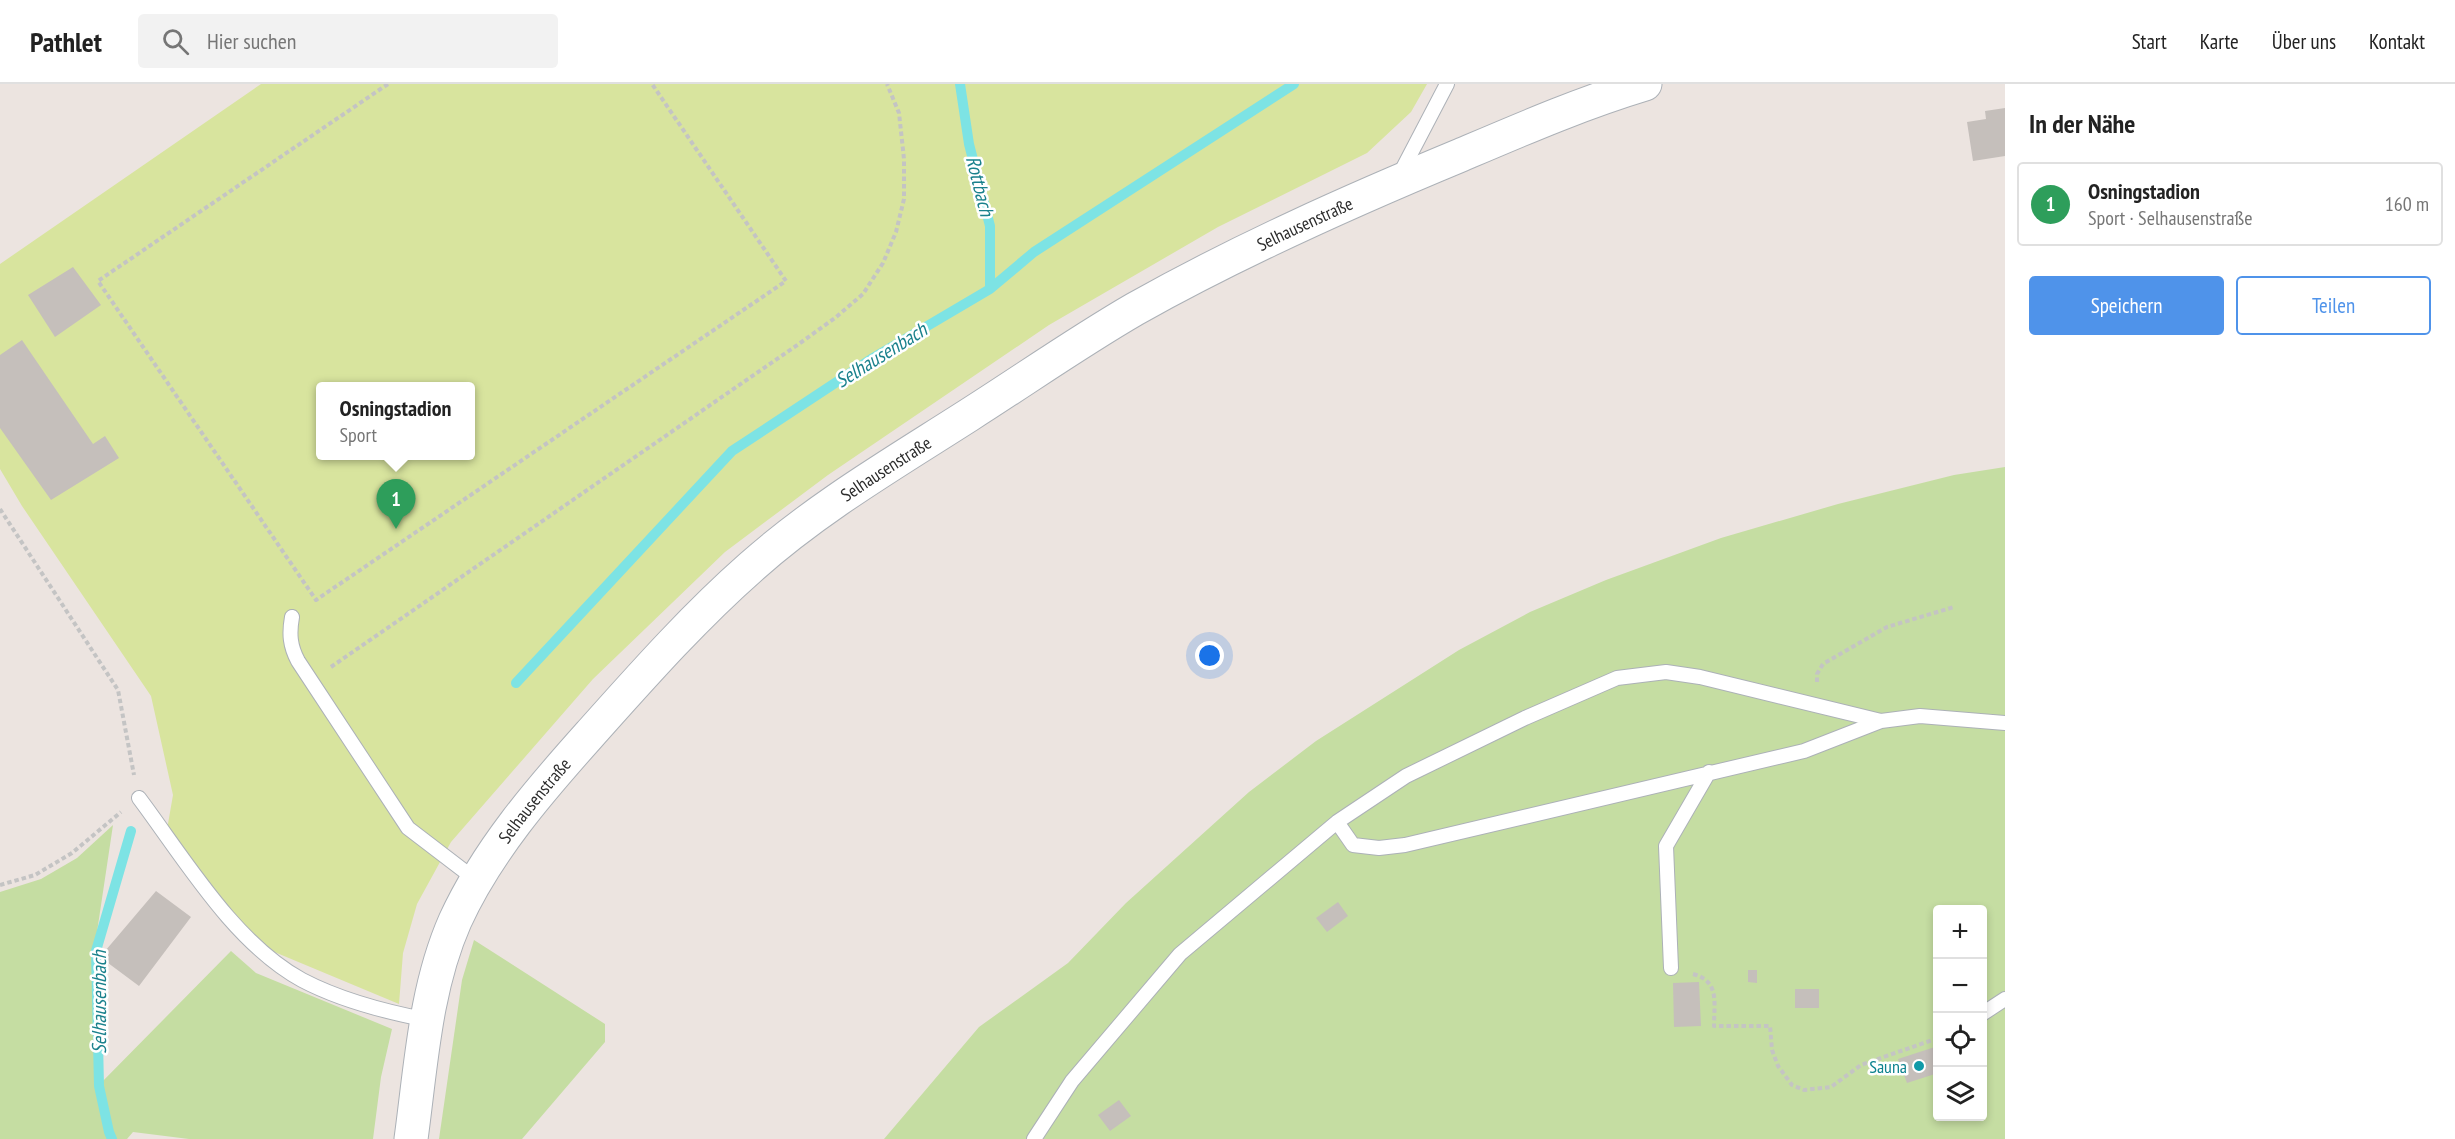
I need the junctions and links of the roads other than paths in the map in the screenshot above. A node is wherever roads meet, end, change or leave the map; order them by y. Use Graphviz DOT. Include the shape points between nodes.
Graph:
graph roads {
  1 [pos="1447,84"];
  2 [pos="1645,84"];
  3 [pos="1396,181"];
  4 [pos="292,617"];
  5 [pos="1881,721"];
  6 [pos="2005,723"];
  7 [pos="1709,772"];
  8 [pos="138,798"];
  9 [pos="1337,822"];
  10 [pos="476,880"];
  11 [pos="1671,968"];
  12 [pos="2005,999"];
  13 [pos="1984,1013"];
  14 [pos="428,1020"];
  15 [pos="411,1139"];
  16 [pos="1034,1139"];
  1 -- 3 [label="lane"];
  2 -- 3 [label="street, Selhausenstraße" via="1592,100"];
  3 -- 10 [label="street, Selhausenstraße" via="1238,254 1132,311 822,509 751,567 629,690 514,825"];
  4 -- 10 [label="lane" via="291,647 310,682 408,828"];
  5 -- 6 [label="lane" via="1920,716"];
  5 -- 7 [label="lane" via="1804,751"];
  5 -- 9 [label="lane" via="1700,677 1666,672 1617,678 1406,776"];
  7 -- 9 [label="lane" via="1405,845 1353,845"];
  7 -- 11 [label="lane" via="1666,846"];
  8 -- 14 [label="lane" via="233,924 274,962 303,980 349,998 388,1012"];
  9 -- 16 [label="lane" via="1180,954 1072,1081"];
  10 -- 14 [label="street, Selhausenstraße" via="439,963"];
  12 -- 13 [label="lane"];
  14 -- 15 [label="street, Selhausenstraße"];
}
